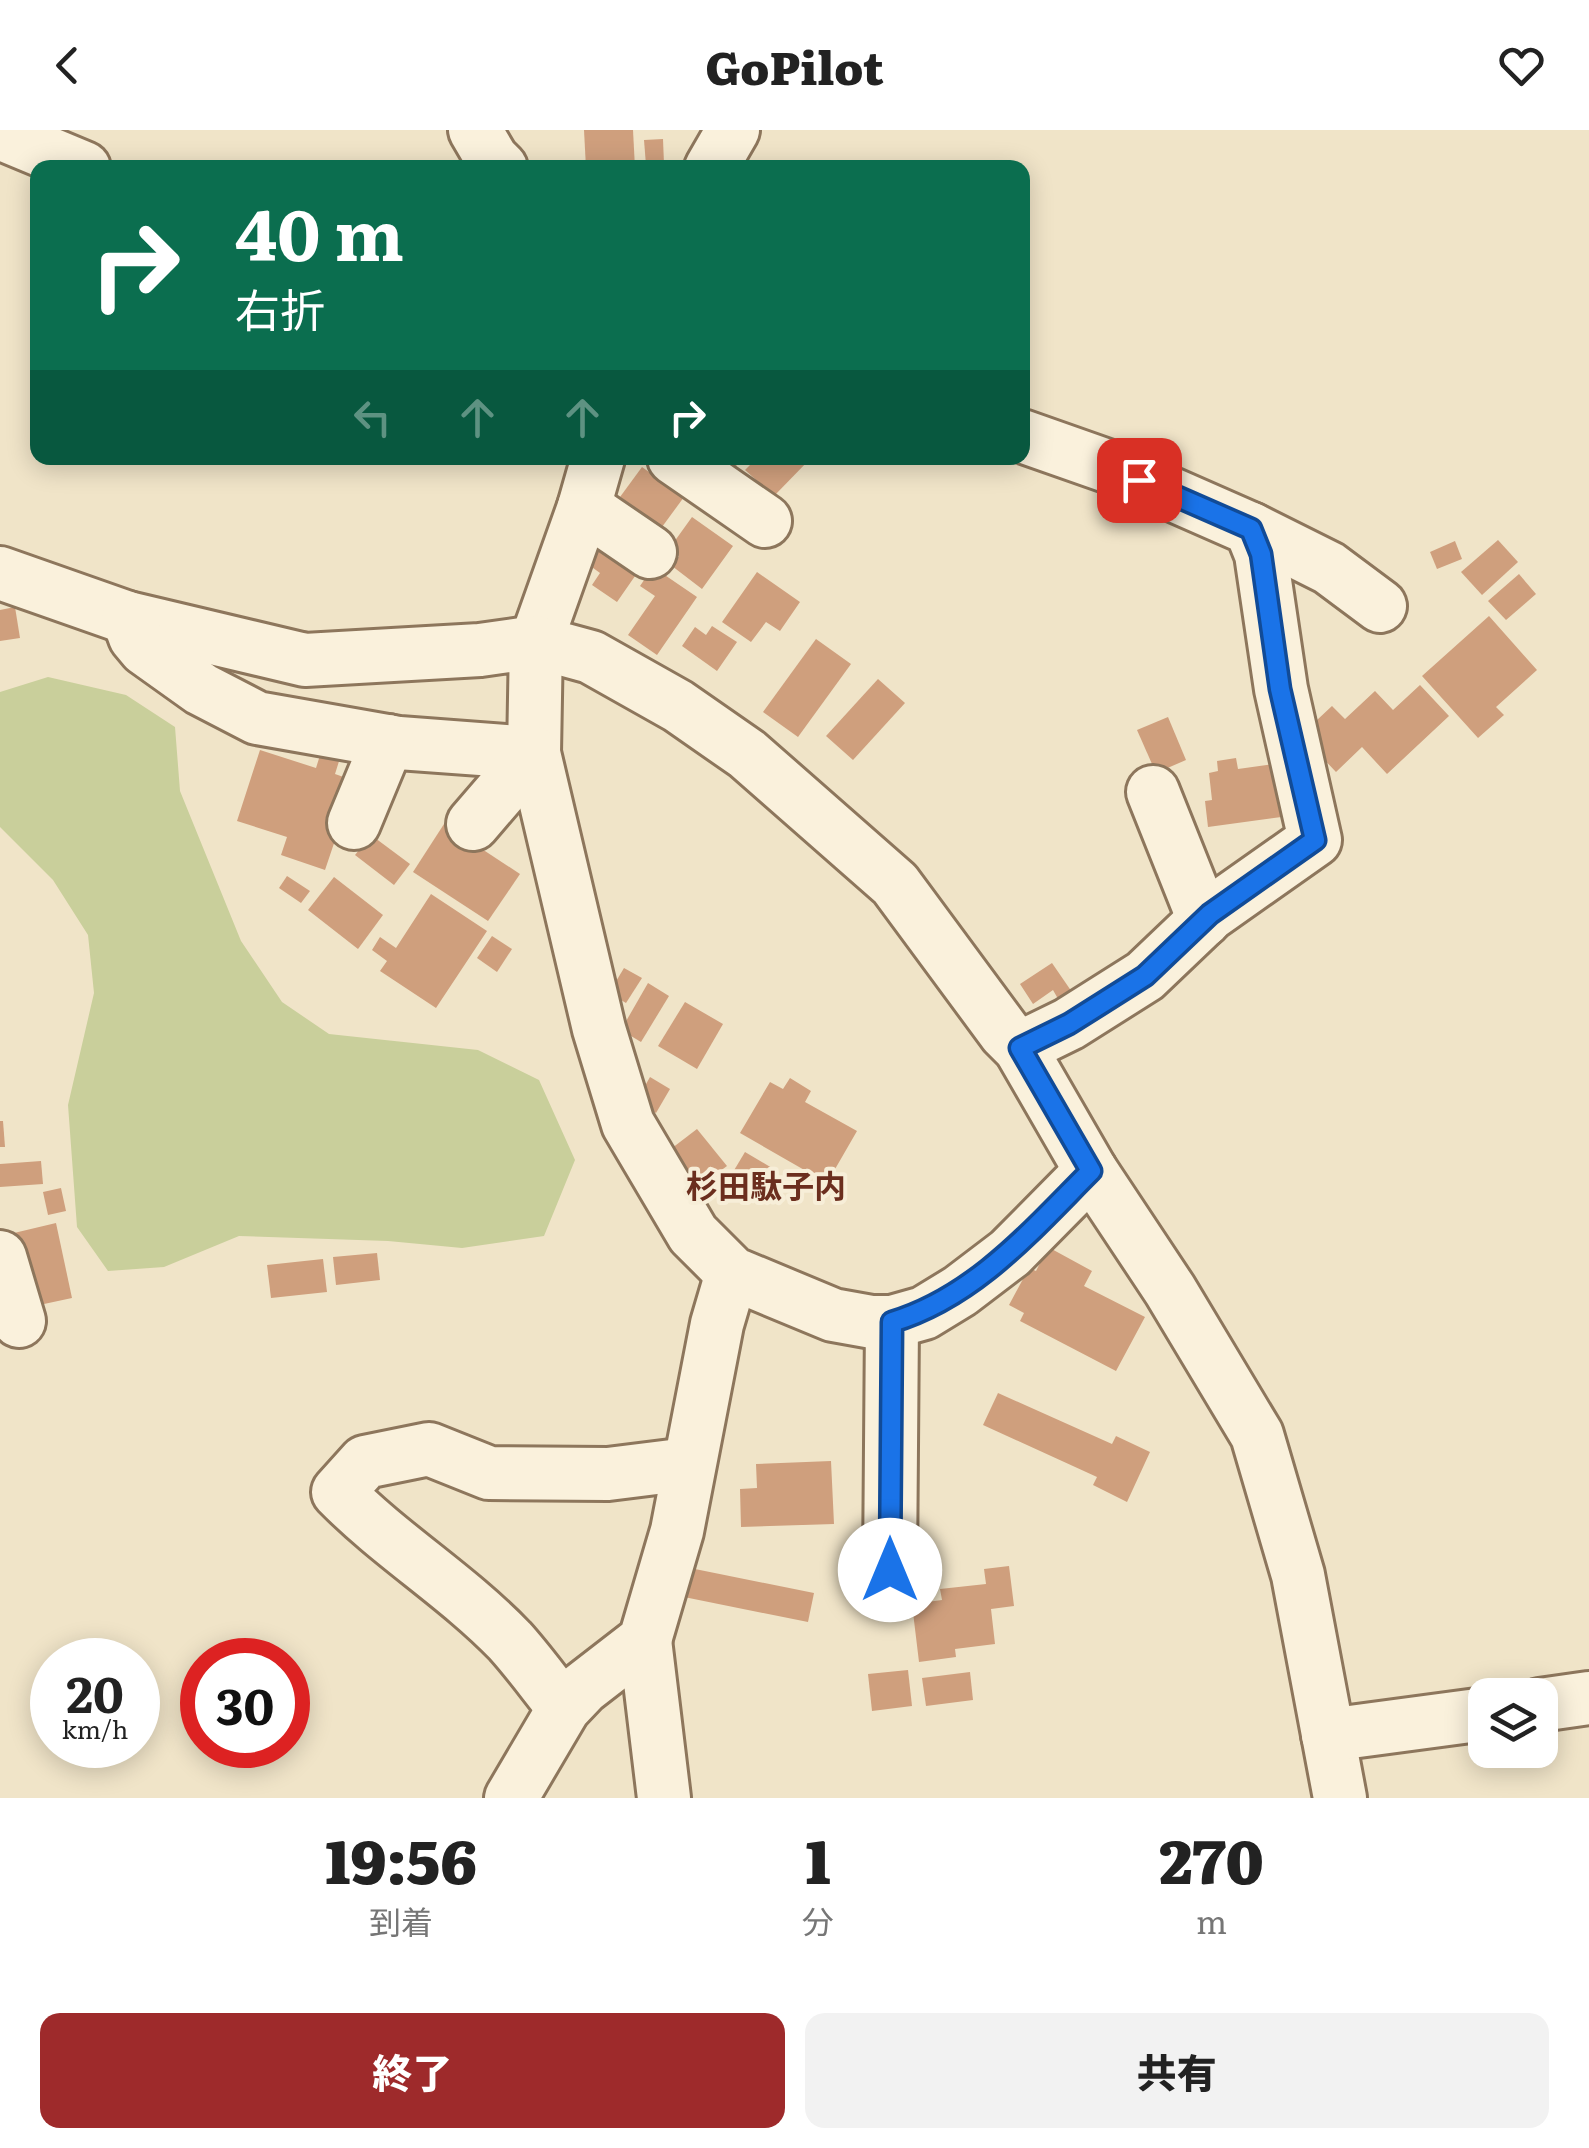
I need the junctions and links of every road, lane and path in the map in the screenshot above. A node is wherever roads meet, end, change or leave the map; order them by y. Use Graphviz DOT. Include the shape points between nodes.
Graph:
graph roads {
  1 [pos="476,130"];
  2 [pos="733,130"];
  3 [pos="0,133"];
  4 [pos="65,160"];
  5 [pos="493,160"];
  6 [pos="715,160"];
  7 [pos="1030,439"];
  8 [pos="596,465"];
  9 [pos="684,465"];
  10 [pos="584,507"];
  11 [pos="766,521"];
  12 [pos="1251,529"];
  13 [pos="650,552"];
  14 [pos="0,574"];
  15 [pos="1380,606"];
  16 [pos="128,618"];
  17 [pos="536,642"];
  18 [pos="388,741"];
  19 [pos="534,752"];
  20 [pos="1153,792"];
  21 [pos="354,824"];
  22 [pos="473,824"];
  23 [pos="1204,920"];
  24 [pos="1020,1048"];
  25 [pos="1091,1171"];
  26 [pos="0,1257"];
  27 [pos="732,1273"];
  28 [pos="19,1321"];
  29 [pos="892,1322"];
  30 [pos="688,1464"];
  31 [pos="890,1570"];
  32 [pos="645,1640"];
  33 [pos="1589,1698"];
  34 [pos="1558,1703"];
  35 [pos="564,1708"];
  36 [pos="1468,1716"];
  37 [pos="1328,1735"];
  38 [pos="511,1798"];
  39 [pos="664,1798"];
  40 [pos="1340,1798"];
  1 -- 5 [label="street"];
  2 -- 6 [label="street"];
  3 -- 4 [label="street"];
  7 -- 12 [label="street"];
  8 -- 10 [label="street"];
  9 -- 11 [label="street"];
  10 -- 13 [label="street"];
  10 -- 17 [label="street"];
  12 -- 15 [label="street" via="1328,568"];
  12 -- 23 [label="street" via="1315,840"];
  14 -- 16 [label="street"];
  16 -- 17 [label="street" via="305,660"];
  16 -- 18 [label="street" via="145,649 257,718"];
  17 -- 19 [label="street"];
  17 -- 24 [label="street" via="591,656 747,754 895,884"];
  18 -- 19 [label="street"];
  18 -- 21 [label="street"];
  19 -- 22 [label="street"];
  19 -- 27 [label="street" via="594,1011 628,1124 693,1234"];
  20 -- 23 [label="street"];
  23 -- 24 [label="street" via="1145,976"];
  24 -- 25 [label="street"];
  25 -- 29 [label="street" via="985,1272 924,1313"];
  25 -- 37 [label="street" via="1256,1435 1298,1575"];
  26 -- 28 [label="street"];
  27 -- 29 [label="street" via="833,1315"];
  27 -- 30 [label="street"];
  29 -- 31 [label="street"];
  30 -- 32 [label="street" via="677,1531"];
  30 -- 35 [label="street" via="608,1474 489,1472 429,1449 364,1462 338,1492 510,1642"];
  32 -- 35 [label="street"];
  32 -- 39 [label="street"];
  33 -- 34 [label="street"];
  35 -- 38 [label="street"];
  36 -- 37 [label="street"];
  37 -- 40 [label="street"];
}
